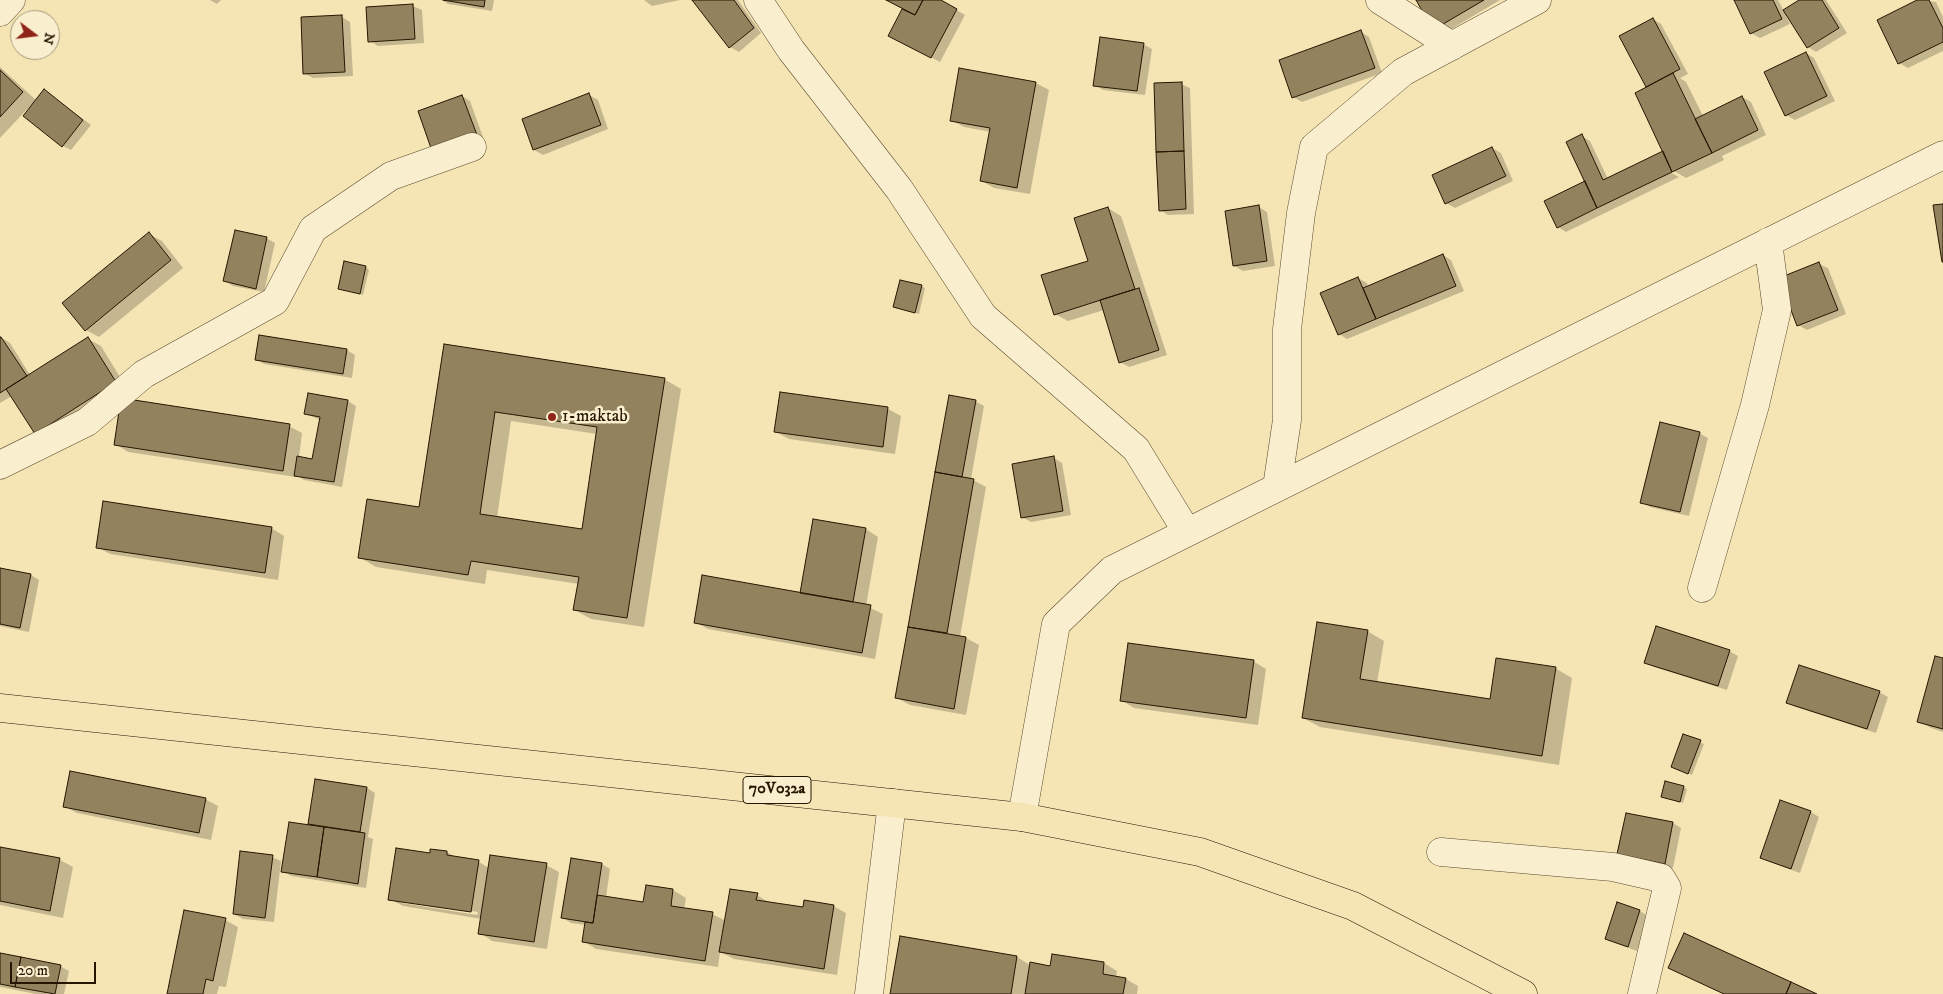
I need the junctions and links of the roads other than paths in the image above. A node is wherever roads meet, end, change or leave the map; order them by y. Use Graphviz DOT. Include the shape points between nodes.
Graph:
graph roads {
  1 [pos="11,0"];
  2 [pos="758,0"];
  3 [pos="1380,0"];
  4 [pos="1537,0"];
  5 [pos="0,12"];
  6 [pos="1452,46"];
  7 [pos="472,147"];
  8 [pos="1943,155"];
  9 [pos="1768,242"];
  10 [pos="0,465"];
  11 [pos="1277,487"];
  12 [pos="1187,532"];
  13 [pos="1702,588"];
  14 [pos="0,708"];
  15 [pos="892,803"];
  16 [pos="1022,816"];
  17 [pos="1441,852"];
  18 [pos="869,994"];
  19 [pos="1523,994"];
  20 [pos="1642,994"];
  1 -- 5 [label="street"];
  2 -- 12 [label="street" via="792,50 899,189 983,316 1136,449"];
  3 -- 6 [label="street"];
  4 -- 6 [label="street"];
  6 -- 11 [label="street" via="1403,72 1314,147 1301,213 1287,329 1287,420"];
  7 -- 10 [label="street" via="391,176 313,229 275,301 144,374 87,422"];
  8 -- 9 [label="street"];
  9 -- 11 [label="street"];
  9 -- 13 [label="street" via="1777,310 1755,405"];
  11 -- 12 [label="street"];
  12 -- 16 [label="street" via="1112,570 1056,624"];
  14 -- 15 [label="main road, 70V032a"];
  15 -- 16 [label="main road, 70V032a"];
  15 -- 18 [label="street"];
  16 -- 19 [label="main road, 70V032a" via="1200,852 1353,906"];
  17 -- 20 [label="street" via="1613,867 1661,878 1667,888"];
}
